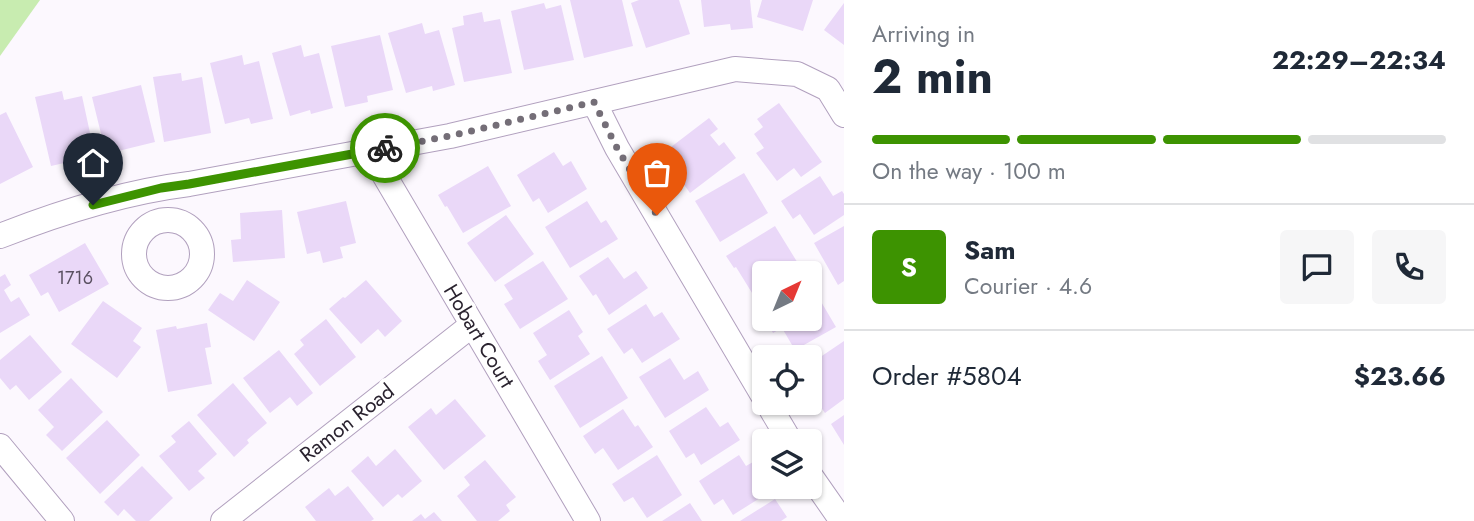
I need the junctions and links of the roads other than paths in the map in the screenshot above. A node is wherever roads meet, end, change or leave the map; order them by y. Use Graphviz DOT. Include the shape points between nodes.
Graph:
graph roads {
  1 [pos="594,102"];
  2 [pos="844,115"];
  3 [pos="372,150"];
  4 [pos="161,188"];
  5 [pos="161,221"];
  6 [pos="0,236"];
  7 [pos="472,325"];
  8 [pos="752,377"];
  9 [pos="0,446"];
  10 [pos="822,492"];
  11 [pos="586,520"];
  12 [pos="62,521"];
  13 [pos="223,521"];
  14 [pos="842,521"];
  1 -- 2 [label="street" via="735,69 797,74 828,89"];
  1 -- 3 [label="street"];
  1 -- 8 [label="street"];
  3 -- 4 [label="street"];
  3 -- 7 [label="street, Hobart Court"];
  4 -- 5 [label="street"];
  4 -- 6 [label="street" via="42,219"];
  7 -- 11 [label="street, Hobart Court"];
  7 -- 13 [label="street, Ramon Road"];
  9 -- 12 [label="street"];
  10 -- 14 [label="street"];
}
